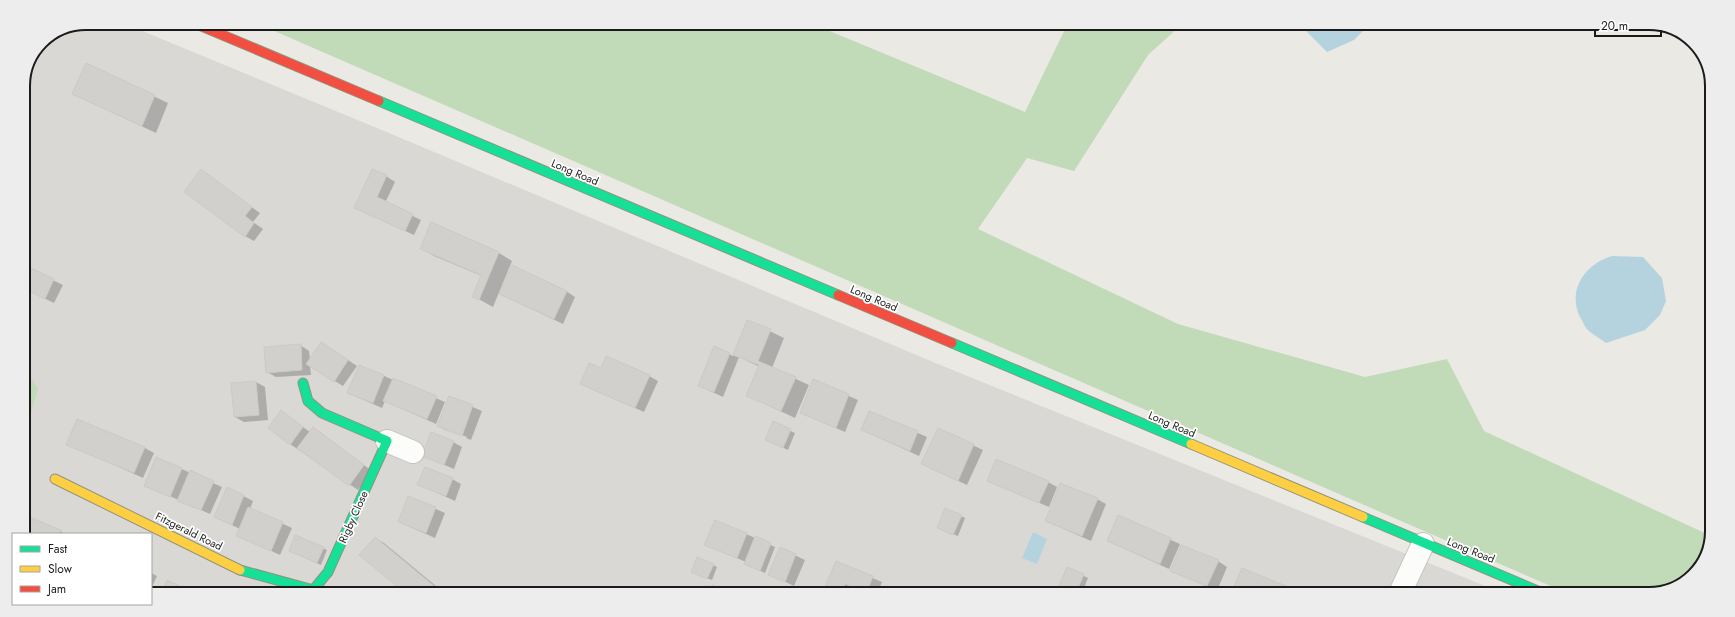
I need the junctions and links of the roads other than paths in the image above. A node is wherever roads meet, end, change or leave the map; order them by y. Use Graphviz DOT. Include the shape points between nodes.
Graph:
graph roads {
  1 [pos="211,30"];
  2 [pos="303,383"];
  3 [pos="387,441"];
  4 [pos="413,452"];
  5 [pos="55,479"];
  6 [pos="1423,544"];
  7 [pos="303,587"];
  8 [pos="317,587"];
  9 [pos="1403,587"];
  10 [pos="1528,587"];
  1 -- 6 [label="street, Long Road"];
  2 -- 3 [label="street" via="308,401 322,414"];
  3 -- 4 [label="street"];
  3 -- 8 [label="street, Rigby Close" via="328,572"];
  5 -- 7 [label="street, Fitzgerald Road" via="244,572"];
  6 -- 9 [label="street"];
  6 -- 10 [label="street, Long Road"];
}
